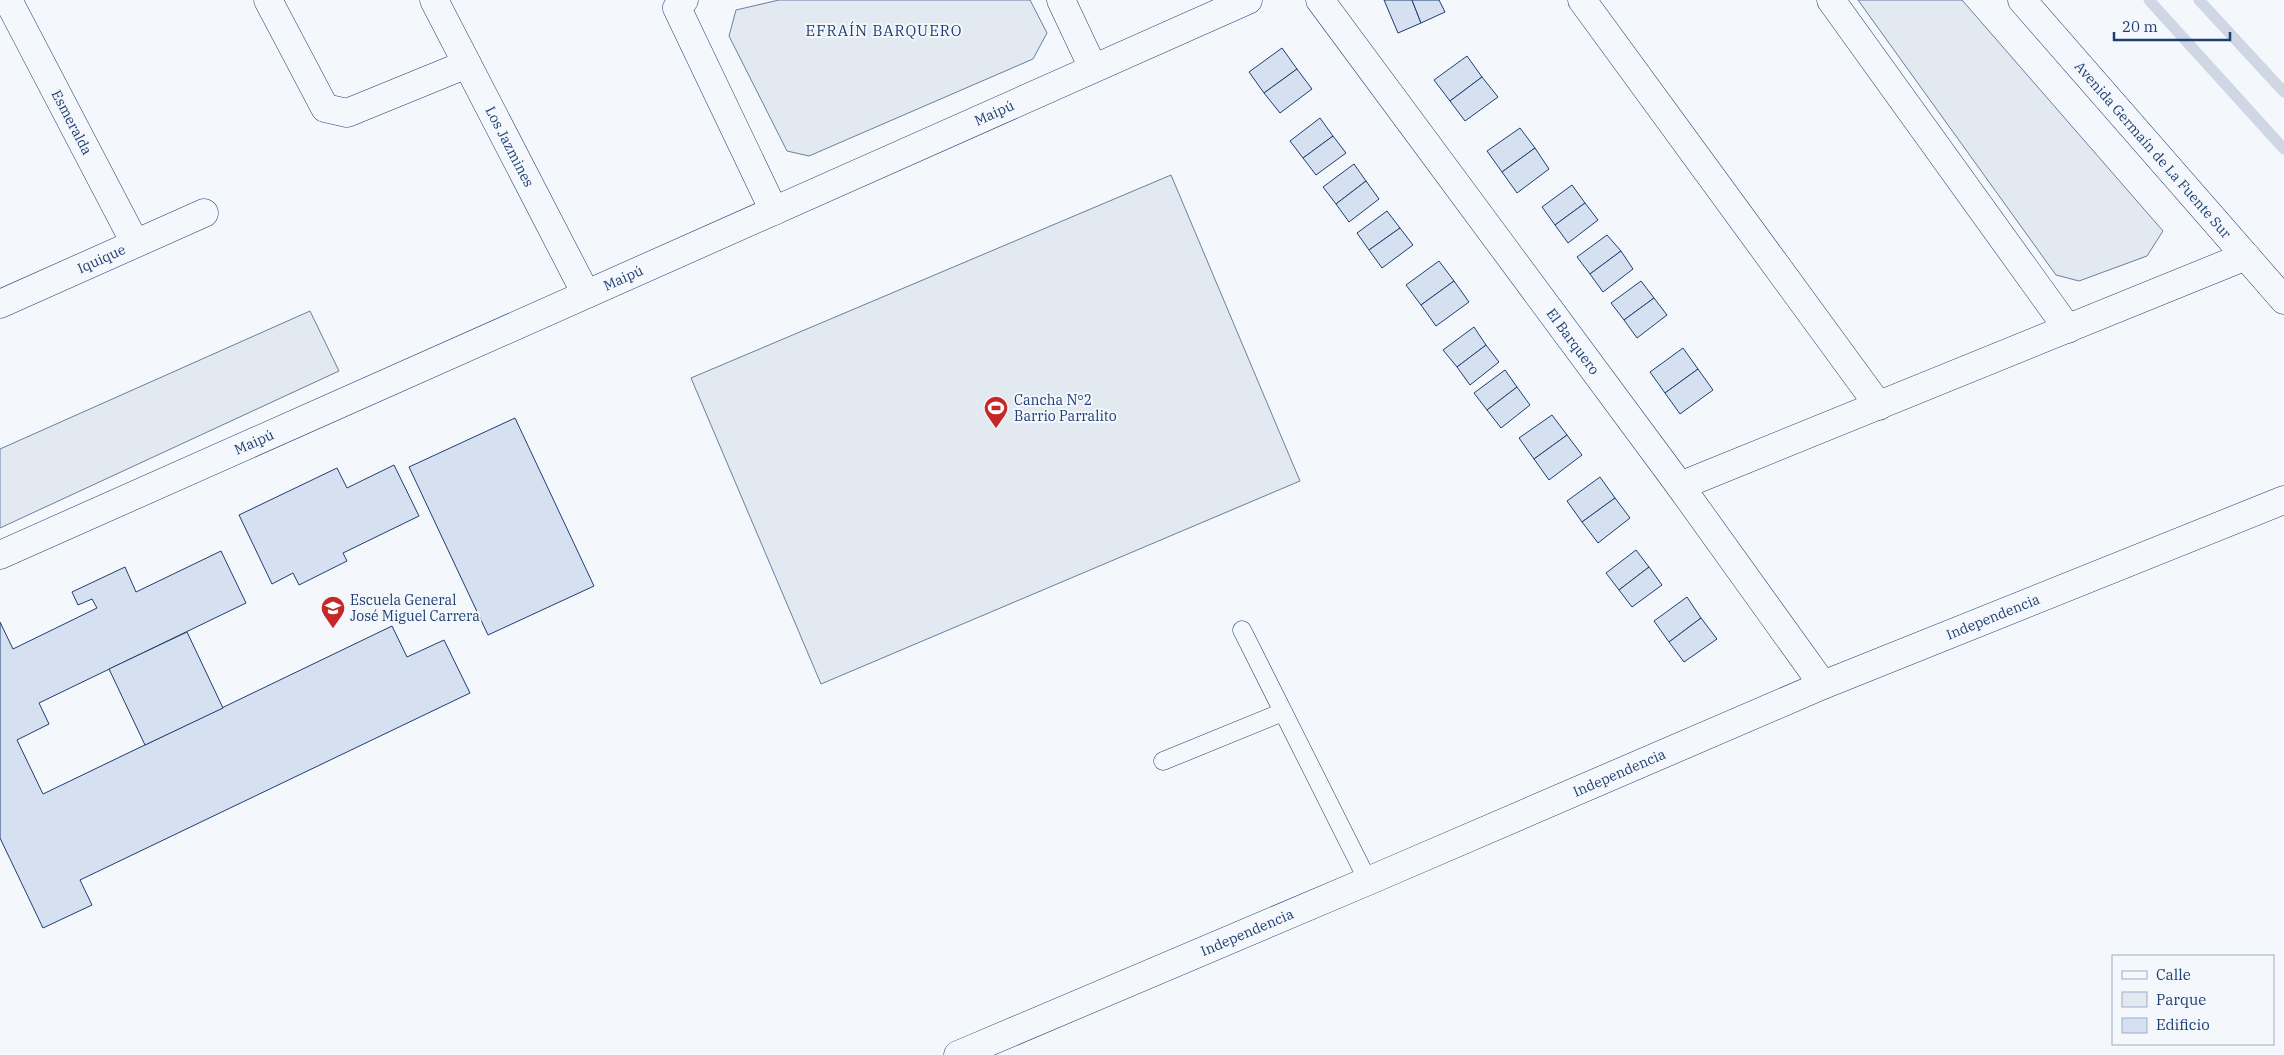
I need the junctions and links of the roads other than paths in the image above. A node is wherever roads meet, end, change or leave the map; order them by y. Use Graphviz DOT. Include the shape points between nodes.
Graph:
graph roads {
  1 [pos="8,0"];
  2 [pos="268,0"];
  3 [pos="434,0"];
  4 [pos="684,0"];
  5 [pos="1060,0"];
  6 [pos="1248,0"];
  7 [pos="1320,0"];
  8 [pos="1582,0"];
  9 [pos="1831,0"];
  10 [pos="2022,0"];
  11 [pos="467,64"];
  12 [pos="1093,68"];
  13 [pos="774,211"];
  14 [pos="204,213"];
  15 [pos="135,243"];
  16 [pos="2246,256"];
  17 [pos="586,294"];
  18 [pos="2284,300"];
  19 [pos="0,304"];
  20 [pos="2068,329"];
  21 [pos="1879,406"];
  22 [pos="1680,486"];
  23 [pos="2284,500"];
  24 [pos="0,555"];
  25 [pos="1242,630"];
  26 [pos="1823,685"];
  27 [pos="1283,712"];
  28 [pos="1163,761"];
  29 [pos="1368,882"];
  30 [pos="958,1055"];
  1 -- 15 [label="street, Esmeralda"];
  2 -- 11 [label="street" via="326,108 347,112"];
  3 -- 11 [label="street, Los Jazmines"];
  4 -- 13 [label="street" via="677,8"];
  5 -- 12 [label="street"];
  6 -- 12 [label="street, Maipú"];
  7 -- 22 [label="street, El Barquero"];
  8 -- 21 [label="street"];
  9 -- 20 [label="street"];
  10 -- 16 [label="street, Avenida Germaín de La Fuente Sur"];
  11 -- 17 [label="street, Los Jazmines"];
  12 -- 13 [label="street, Maipú"];
  13 -- 17 [label="street, Maipú"];
  14 -- 15 [label="street, Iquique"];
  15 -- 19 [label="street, Iquique"];
  16 -- 18 [label="street, Avenida Germaín de La Fuente Sur"];
  16 -- 20 [label="street"];
  17 -- 24 [label="street, Maipú"];
  20 -- 21 [label="street"];
  21 -- 22 [label="street"];
  22 -- 26 [label="street, El Barquero"];
  23 -- 26 [label="street, Independencia"];
  25 -- 27 [label="lane"];
  26 -- 29 [label="street, Independencia"];
  27 -- 28 [label="lane"];
  27 -- 29 [label="lane"];
  29 -- 30 [label="street, Independencia"];
}
